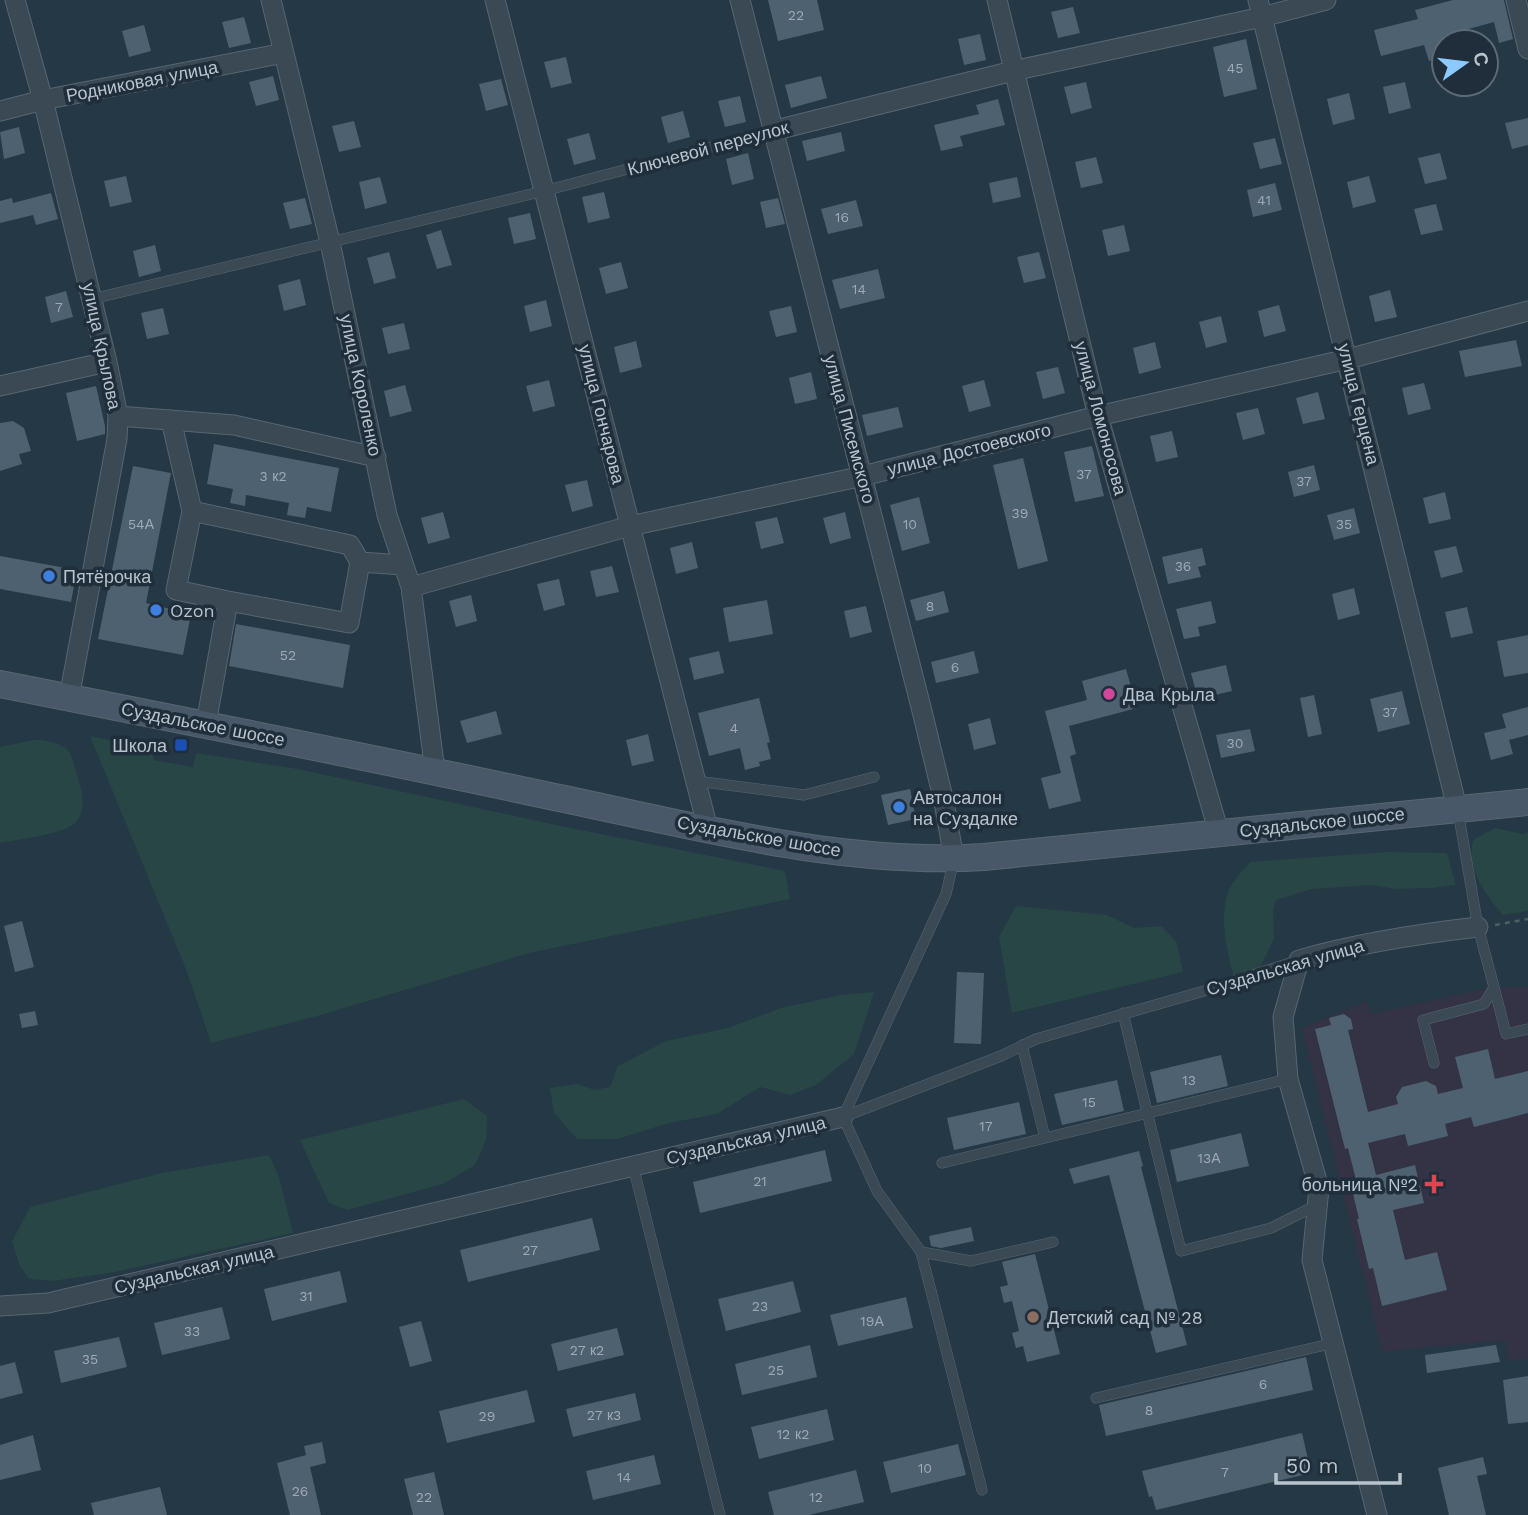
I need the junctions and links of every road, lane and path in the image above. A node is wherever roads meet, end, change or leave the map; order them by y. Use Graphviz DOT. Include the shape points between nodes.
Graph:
graph roads {
  1 [pos="15,0"];
  2 [pos="271,0"];
  3 [pos="495,0"];
  4 [pos="740,0"];
  5 [pos="996,0"];
  6 [pos="1326,0"];
  7 [pos="1516,0"];
  8 [pos="1260,9"];
  9 [pos="1528,49"];
  10 [pos="284,53"];
  11 [pos="1013,71"];
  12 [pos="43,100"];
  13 [pos="0,111"];
  14 [pos="772,131"];
  15 [pos="544,191"];
  16 [pos="330,242"];
  17 [pos="92,299"];
  18 [pos="1528,311"];
  19 [pos="1348,359"];
  20 [pos="107,362"];
  21 [pos="0,386"];
  22 [pos="118,416"];
  23 [pos="1098,416"];
  24 [pos="171,421"];
  25 [pos="376,457"];
  26 [pos="863,476"];
  27 [pos="192,511"];
  28 [pos="630,526"];
  29 [pos="359,562"];
  30 [pos="402,565"];
  31 [pos="411,587"];
  32 [pos="228,601"];
  33 [pos="0,684"];
  34 [pos="69,698"];
  35 [pos="206,724"];
  36 [pos="435,771"];
  37 [pos="874,777"];
  38 [pos="696,781"];
  39 [pos="1528,802"];
  40 [pos="1457,808"];
  41 [pos="708,829"];
  42 [pos="1219,833"];
  43 [pos="954,859"];
  44 [pos="1528,919"];
  45 [pos="1478,927"];
  46 [pos="1299,960"];
  47 [pos="1494,987"];
  48 [pos="1123,1013"];
  49 [pos="1528,1028"];
  50 [pos="1022,1045"];
  51 [pos="1434,1063"];
  52 [pos="1288,1079"];
  53 [pos="1146,1113"];
  54 [pos="843,1117"];
  55 [pos="1045,1138"];
  56 [pos="942,1163"];
  57 [pos="633,1166"];
  58 [pos="1317,1205"];
  59 [pos="1053,1242"];
  60 [pos="921,1252"];
  61 [pos="0,1306"];
  62 [pos="1334,1343"];
  63 [pos="1096,1398"];
  64 [pos="982,1490"];
  65 [pos="720,1515"];
  66 [pos="1377,1515"];
  1 -- 12 [label="street, улица Крылова"];
  2 -- 10 [label="street, улица Короленко"];
  3 -- 15 [label="street, улица Гончарова"];
  4 -- 14 [label="street, улица Писемского"];
  5 -- 11 [label="street, улица Ломоносова"];
  6 -- 8 [label="street, Ключевой переулок"];
  7 -- 9 [label="street"];
  8 -- 11 [label="street, Ключевой переулок"];
  8 -- 19 [label="street, улица Герцена"];
  10 -- 12 [label="street, Родниковая улица"];
  10 -- 16 [label="street, улица Короленко"];
  11 -- 14 [label="street, Ключевой переулок"];
  11 -- 23 [label="street, улица Ломоносова"];
  12 -- 13 [label="street, Родниковая улица"];
  12 -- 17 [label="street, улица Крылова"];
  14 -- 15 [label="lane, Ключевой переулок"];
  14 -- 26 [label="street, улица Писемского"];
  15 -- 16 [label="lane, Ключевой переулок"];
  15 -- 28 [label="street, улица Гончарова"];
  16 -- 17 [label="lane, Ключевой переулок"];
  16 -- 25 [label="street, улица Короленко"];
  17 -- 20 [label="street, улица Крылова"];
  18 -- 19 [label="street, улица Достоевского"];
  19 -- 23 [label="street, улица Достоевского"];
  19 -- 40 [label="street, улица Герцена"];
  20 -- 21 [label="street"];
  20 -- 22 [label="street, улица Крылова"];
  22 -- 24 [label="street"];
  22 -- 34 [label="street, улица Крылова"];
  23 -- 26 [label="street, улица Достоевского"];
  23 -- 42 [label="street, улица Ломоносова"];
  24 -- 25 [label="street" via="234,425"];
  24 -- 27 [label="street"];
  25 -- 30 [label="street, улица Короленко"];
  26 -- 28 [label="street, улица Достоевского"];
  26 -- 43 [label="street, улица Писемского"];
  27 -- 29 [label="street" via="350,545"];
  27 -- 32 [label="street" via="176,590"];
  28 -- 31 [label="street, улица Достоевского"];
  28 -- 38 [label="street, улица Гончарова"];
  29 -- 30 [label="street"];
  29 -- 32 [label="street" via="349,623"];
  30 -- 31 [label="street, улица Короленко"];
  31 -- 36 [label="street, улица Короленко"];
  32 -- 35 [label="street"];
  33 -- 34 [label="main road, Суздальское шоссе"];
  34 -- 35 [label="main road, Суздальское шоссе"];
  35 -- 36 [label="main road, Суздальское шоссе"];
  36 -- 41 [label="main road, Суздальское шоссе"];
  37 -- 38 [label="lane" via="804,795"];
  38 -- 41 [label="street, улица Гончарова"];
  39 -- 40 [label="main road, Суздальское шоссе"];
  40 -- 42 [label="main road, Суздальское шоссе"];
  40 -- 45 [label="lane"];
  41 -- 43 [label="main road, Суздальское шоссе" via="806,847"];
  42 -- 43 [label="main road, Суздальское шоссе"];
  43 -- 54 [label="lane" via="946,894"];
  44 -- 45 [label="path"];
  45 -- 46 [label="street, Суздальская улица" via="1401,936"];
  45 -- 47 [label="lane"];
  46 -- 48 [label="lane, Суздальская улица"];
  46 -- 52 [label="street" via="1283,1017"];
  47 -- 49 [label="lane" via="1506,1034"];
  47 -- 51 [label="lane" via="1485,1004 1423,1020"];
  48 -- 50 [label="lane, Суздальская улица"];
  48 -- 53 [label="lane"];
  50 -- 54 [label="lane, Суздальская улица"];
  50 -- 55 [label="lane"];
  52 -- 53 [label="lane"];
  52 -- 58 [label="street" via="1319,1188"];
  53 -- 55 [label="lane"];
  53 -- 58 [label="lane" via="1181,1251 1271,1228"];
  54 -- 57 [label="street, Суздальская улица"];
  54 -- 60 [label="lane" via="877,1191"];
  55 -- 56 [label="lane"];
  57 -- 61 [label="street, Суздальская улица" via="48,1303"];
  57 -- 65 [label="lane"];
  58 -- 62 [label="street" via="1312,1260"];
  59 -- 60 [label="lane" via="971,1261"];
  60 -- 64 [label="lane"];
  62 -- 63 [label="lane"];
  62 -- 66 [label="street"];
}
